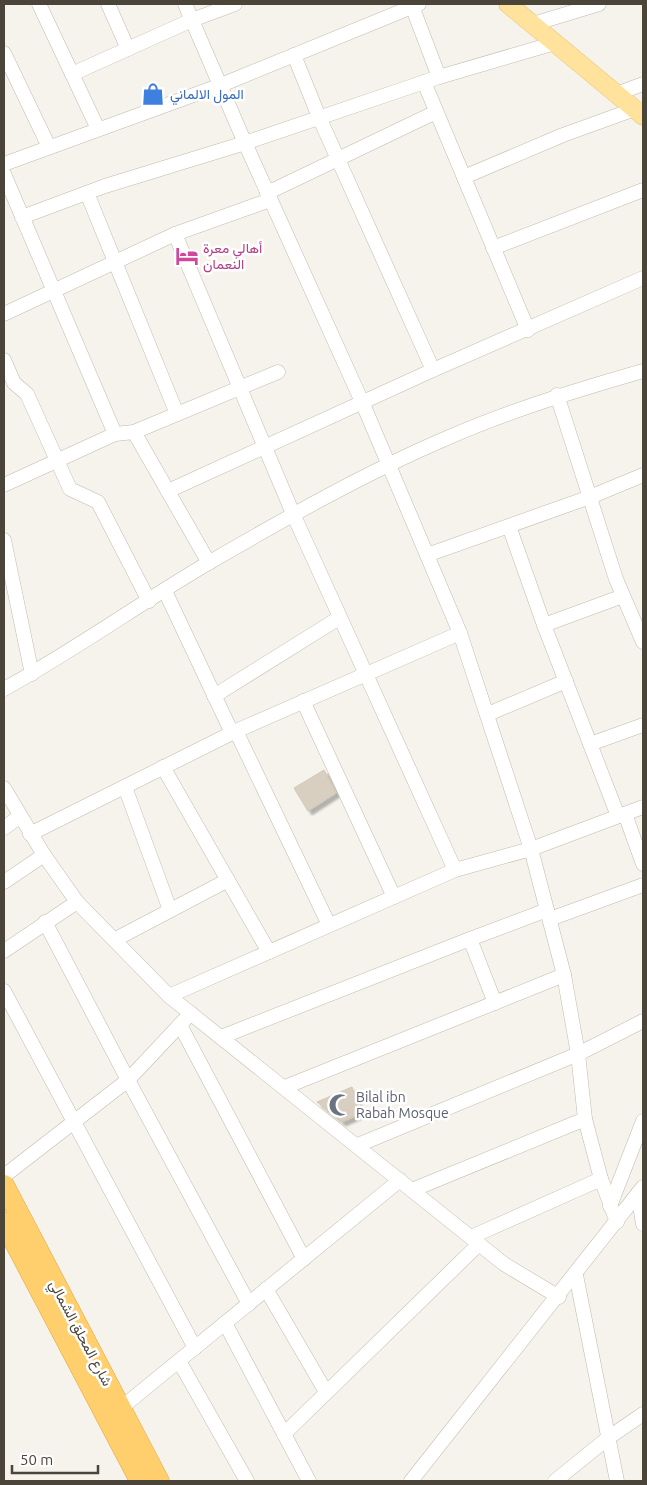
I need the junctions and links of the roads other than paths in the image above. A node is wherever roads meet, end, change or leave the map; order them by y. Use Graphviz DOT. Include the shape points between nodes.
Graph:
graph roads {
  1 [pos="39,4"];
  2 [pos="108,4"];
  3 [pos="185,4"];
  4 [pos="235,4"];
  5 [pos="508,4"];
  6 [pos="599,4"];
  7 [pos="415,5"];
  8 [pos="192,20"];
  9 [pos="533,24"];
  10 [pos="555,43"];
  11 [pos="128,48"];
  12 [pos="4,53"];
  13 [pos="294,55"];
  14 [pos="72,74"];
  15 [pos="439,77"];
  16 [pos="424,82"];
  17 [pos="643,84"];
  18 [pos="221,85"];
  19 [pos="616,94"];
  20 [pos="436,112"];
  21 [pos="639,113"];
  22 [pos="319,117"];
  23 [pos="98,129"];
  24 [pos="245,143"];
  25 [pos="49,148"];
  26 [pos="339,160"];
  27 [pos="4,164"];
  28 [pos="4,174"];
  29 [pos="464,177"];
  30 [pos="7,190"];
  31 [pos="643,190"];
  32 [pos="88,193"];
  33 [pos="269,196"];
  34 [pos="22,217"];
  35 [pos="175,234"];
  36 [pos="493,248"];
  37 [pos="115,261"];
  38 [pos="643,278"];
  39 [pos="53,289"];
  40 [pos="4,314"];
  41 [pos="528,330"];
  42 [pos="4,360"];
  43 [pos="433,370"];
  44 [pos="643,371"];
  45 [pos="278,372"];
  46 [pos="240,388"];
  47 [pos="557,395"];
  48 [pos="363,404"];
  49 [pos="177,414"];
  50 [pos="134,432"];
  51 [pos="115,434"];
  52 [pos="265,448"];
  53 [pos="56,461"];
  54 [pos="389,464"];
  55 [pos="643,475"];
  56 [pos="4,485"];
  57 [pos="168,491"];
  58 [pos="590,497"];
  59 [pos="294,516"];
  60 [pos="508,526"];
  61 [pos="4,540"];
  62 [pos="427,555"];
  63 [pos="209,563"];
  64 [pos="164,591"];
  65 [pos="623,596"];
  66 [pos="149,601"];
  67 [pos="339,618"];
  68 [pos="544,625"];
  69 [pos="460,634"];
  70 [pos="643,642"];
  71 [pos="32,674"];
  72 [pos="364,674"];
  73 [pos="566,681"];
  74 [pos="4,689"];
  75 [pos="214,696"];
  76 [pos="303,702"];
  77 [pos="488,714"];
  78 [pos="643,725"];
  79 [pos="234,732"];
  80 [pos="590,744"];
  81 [pos="163,767"];
  82 [pos="125,787"];
  83 [pos="4,788"];
  84 [pos="643,807"];
  85 [pos="621,815"];
  86 [pos="20,817"];
  87 [pos="4,828"];
  88 [pos="30,834"];
  89 [pos="531,848"];
  90 [pos="44,856"];
  91 [pos="643,864"];
  92 [pos="455,870"];
  93 [pos="228,880"];
  94 [pos="4,882"];
  95 [pos="643,885"];
  96 [pos="394,897"];
  97 [pos="77,902"];
  98 [pos="170,910"];
  99 [pos="548,915"];
  100 [pos="45,922"];
  101 [pos="329,926"];
  102 [pos="470,938"];
  103 [pos="114,940"];
  104 [pos="4,951"];
  105 [pos="269,952"];
  106 [pos="564,975"];
  107 [pos="4,991"];
  108 [pos="169,996"];
  109 [pos="495,1003"];
  110 [pos="191,1013"];
  111 [pos="643,1021"];
  112 [pos="180,1025"];
  113 [pos="221,1037"];
  114 [pos="578,1054"];
  115 [pos="128,1080"];
  116 [pos="285,1087"];
  117 [pos="585,1119"];
  118 [pos="74,1122"];
  119 [pos="643,1122"];
  120 [pos="358,1146"];
  121 [pos="4,1176"];
  122 [pos="601,1179"];
  123 [pos="400,1180"];
  124 [pos="4,1185"];
  125 [pos="412,1190"];
  126 [pos="641,1190"];
  127 [pos="610,1206"];
  128 [pos="4,1222"];
  129 [pos="617,1222"];
  130 [pos="643,1224"];
  131 [pos="475,1240"];
  132 [pos="304,1259"];
  133 [pos="576,1275"];
  134 [pos="266,1290"];
  135 [pos="558,1297"];
  136 [pos="249,1304"];
  137 [pos="225,1323"];
  138 [pos="195,1348"];
  139 [pos="179,1361"];
  140 [pos="326,1392"];
  141 [pos="121,1408"];
  142 [pos="643,1414"];
  143 [pos="284,1434"];
  144 [pos="608,1438"];
  145 [pos="140,1481"];
  146 [pos="159,1481"];
  147 [pos="247,1481"];
  148 [pos="309,1481"];
  149 [pos="411,1481"];
  150 [pos="555,1481"];
  151 [pos="617,1481"];
  1 -- 14 [label="street"];
  2 -- 11 [label="street"];
  3 -- 8 [label="street"];
  4 -- 8 [label="street"];
  5 -- 9 [label="main road"];
  6 -- 9 [label="street"];
  7 -- 13 [label="street"];
  7 -- 15 [label="street"];
  8 -- 11 [label="street"];
  8 -- 18 [label="street"];
  9 -- 10 [label="main road"];
  10 -- 15 [label="street"];
  10 -- 19 [label="main road"];
  11 -- 14 [label="street"];
  12 -- 25 [label="street"];
  13 -- 18 [label="street"];
  13 -- 22 [label="street"];
  14 -- 23 [label="street"];
  15 -- 16 [label="street"];
  16 -- 20 [label="street"];
  16 -- 22 [label="street"];
  17 -- 19 [label="street"];
  18 -- 23 [label="street"];
  18 -- 24 [label="street"];
  19 -- 21 [label="main road"];
  20 -- 26 [label="street"];
  20 -- 29 [label="street"];
  21 -- 29 [label="street" via="563,135"];
  22 -- 24 [label="street"];
  22 -- 26 [label="street"];
  23 -- 25 [label="street"];
  24 -- 32 [label="street"];
  24 -- 33 [label="street"];
  25 -- 27 [label="street"];
  26 -- 33 [label="street"];
  26 -- 43 [label="street"];
  28 -- 30 [label="street"];
  29 -- 36 [label="street"];
  30 -- 34 [label="street"];
  31 -- 36 [label="street"];
  32 -- 34 [label="street"];
  32 -- 37 [label="street"];
  33 -- 35 [label="street"];
  33 -- 48 [label="street"];
  34 -- 39 [label="street"];
  35 -- 37 [label="street"];
  35 -- 46 [label="street"];
  36 -- 41 [label="street"];
  37 -- 39 [label="street"];
  37 -- 49 [label="street"];
  38 -- 41 [label="street"];
  39 -- 40 [label="street"];
  39 -- 51 [label="street"];
  41 -- 43 [label="street"];
  42 -- 53 [label="street" via="14,383 27,394"];
  43 -- 48 [label="street"];
  44 -- 47 [label="street"];
  45 -- 46 [label="street"];
  46 -- 49 [label="street"];
  46 -- 52 [label="street"];
  47 -- 54 [label="street" via="448,437"];
  47 -- 58 [label="street"];
  48 -- 52 [label="street"];
  48 -- 54 [label="street"];
  49 -- 50 [label="street"];
  50 -- 51 [label="street"];
  50 -- 57 [label="street"];
  51 -- 53 [label="street"];
  52 -- 57 [label="street"];
  52 -- 59 [label="street"];
  53 -- 56 [label="street"];
  53 -- 66 [label="street" via="70,489 98,502"];
  54 -- 59 [label="street"];
  54 -- 62 [label="street"];
  55 -- 58 [label="street"];
  57 -- 63 [label="street"];
  58 -- 60 [label="street"];
  58 -- 65 [label="street"];
  59 -- 63 [label="street"];
  59 -- 67 [label="street"];
  60 -- 62 [label="street"];
  60 -- 68 [label="street"];
  61 -- 71 [label="street"];
  62 -- 69 [label="street"];
  63 -- 64 [label="street"];
  64 -- 66 [label="street"];
  64 -- 75 [label="street"];
  65 -- 68 [label="street"];
  65 -- 70 [label="street"];
  66 -- 71 [label="street"];
  67 -- 72 [label="street"];
  67 -- 75 [label="street"];
  68 -- 73 [label="street"];
  69 -- 72 [label="street"];
  69 -- 77 [label="street"];
  71 -- 74 [label="street"];
  72 -- 76 [label="street"];
  72 -- 92 [label="street"];
  73 -- 77 [label="street"];
  73 -- 80 [label="street"];
  75 -- 79 [label="street"];
  76 -- 79 [label="street"];
  76 -- 96 [label="street"];
  77 -- 89 [label="street"];
  78 -- 80 [label="street"];
  79 -- 81 [label="street"];
  79 -- 101 [label="street"];
  80 -- 85 [label="street"];
  81 -- 82 [label="street"];
  81 -- 93 [label="street"];
  82 -- 88 [label="street"];
  82 -- 98 [label="street"];
  83 -- 86 [label="street"];
  84 -- 85 [label="street"];
  85 -- 89 [label="street"];
  85 -- 91 [label="street"];
  86 -- 87 [label="street"];
  86 -- 88 [label="street"];
  88 -- 90 [label="street"];
  89 -- 92 [label="street"];
  89 -- 99 [label="street"];
  90 -- 94 [label="street"];
  90 -- 97 [label="street"];
  92 -- 96 [label="street"];
  93 -- 98 [label="street"];
  93 -- 105 [label="street"];
  95 -- 99 [label="street"];
  96 -- 101 [label="street"];
  97 -- 100 [label="street"];
  97 -- 103 [label="street"];
  98 -- 103 [label="street"];
  99 -- 102 [label="street"];
  99 -- 106 [label="street"];
  100 -- 104 [label="street"];
  100 -- 115 [label="street"];
  101 -- 105 [label="street"];
  102 -- 109 [label="street"];
  102 -- 113 [label="street"];
  103 -- 108 [label="street"];
  105 -- 108 [label="street"];
  106 -- 109 [label="street"];
  106 -- 114 [label="street"];
  107 -- 118 [label="street"];
  108 -- 110 [label="street"];
  109 -- 116 [label="street"];
  110 -- 112 [label="street"];
  110 -- 113 [label="street"];
  111 -- 114 [label="street"];
  112 -- 115 [label="street"];
  112 -- 132 [label="street"];
  113 -- 116 [label="street"];
  114 -- 117 [label="street"];
  114 -- 120 [label="street"];
  115 -- 118 [label="street"];
  115 -- 136 [label="street"];
  116 -- 120 [label="street"];
  117 -- 122 [label="street"];
  117 -- 125 [label="street"];
  118 -- 121 [label="street"];
  118 -- 138 [label="street"];
  119 -- 127 [label="street"];
  120 -- 123 [label="street"];
  122 -- 127 [label="street"];
  122 -- 131 [label="street"];
  123 -- 125 [label="street"];
  123 -- 132 [label="street"];
  124 -- 141 [label="highway, شارع المحلق الشمالي"];
  125 -- 131 [label="street"];
  126 -- 129 [label="street"];
  126 -- 130 [label="street"];
  127 -- 129 [label="street"];
  128 -- 145 [label="highway, شارع المحلق الشمالي"];
  129 -- 133 [label="street"];
  131 -- 135 [label="street" via="504,1264"];
  131 -- 140 [label="street"];
  132 -- 134 [label="street"];
  133 -- 135 [label="street"];
  133 -- 144 [label="street"];
  134 -- 136 [label="street"];
  134 -- 140 [label="street"];
  135 -- 149 [label="street"];
  136 -- 137 [label="street"];
  137 -- 138 [label="street"];
  137 -- 143 [label="street"];
  138 -- 139 [label="street"];
  139 -- 141 [label="street"];
  139 -- 147 [label="street"];
  140 -- 143 [label="street"];
  141 -- 146 [label="highway, شارع المحلق الشمالي"];
  142 -- 144 [label="street"];
  143 -- 148 [label="street"];
  144 -- 150 [label="street"];
  144 -- 151 [label="street"];
}
